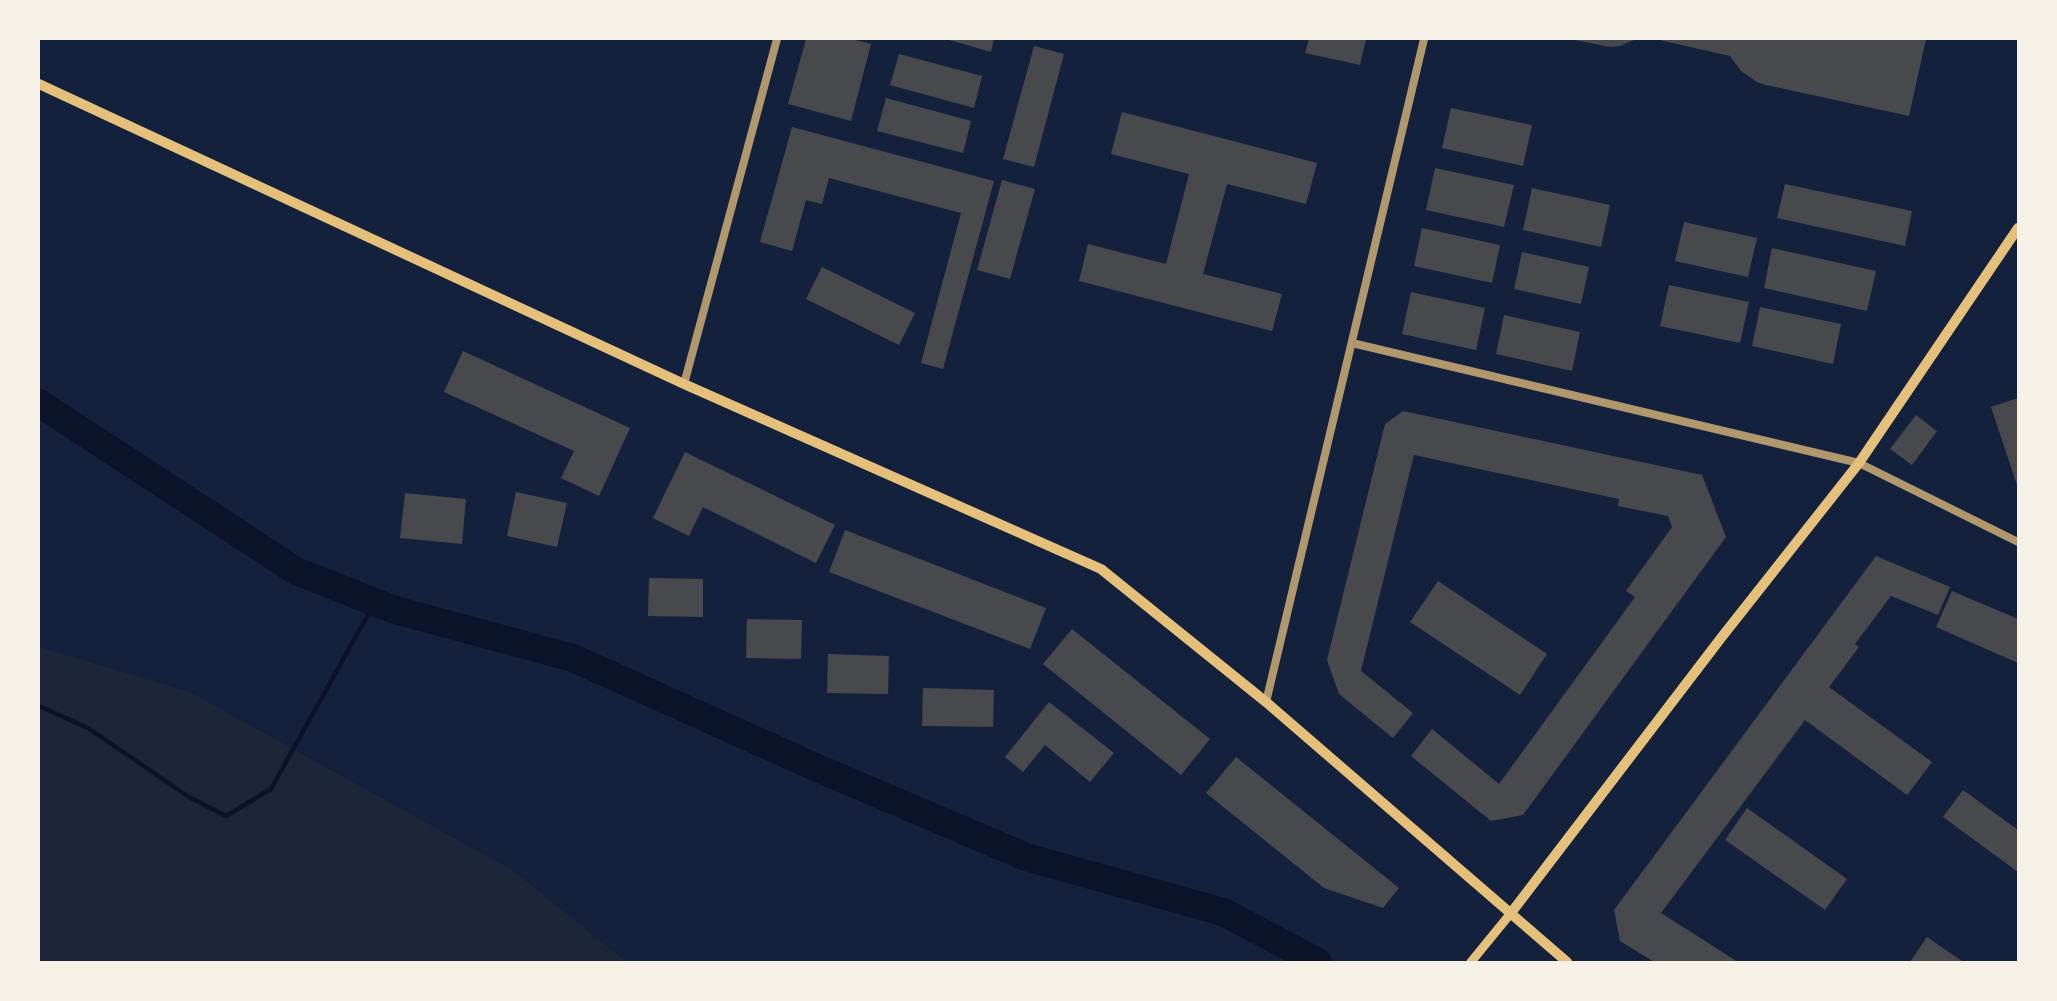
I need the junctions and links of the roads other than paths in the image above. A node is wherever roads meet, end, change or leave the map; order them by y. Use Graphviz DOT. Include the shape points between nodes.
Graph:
graph roads {
  1 [pos="777,39"];
  2 [pos="1424,39"];
  3 [pos="39,84"];
  4 [pos="2018,228"];
  5 [pos="1352,343"];
  6 [pos="684,384"];
  7 [pos="1859,463"];
  8 [pos="2018,542"];
  9 [pos="1266,702"];
  10 [pos="1511,913"];
  11 [pos="1471,962"];
  12 [pos="1567,962"];
  1 -- 6 [label="street"];
  2 -- 5 [label="street"];
  3 -- 6 [label="main road"];
  4 -- 7 [label="main road"];
  5 -- 7 [label="street"];
  5 -- 9 [label="street"];
  6 -- 9 [label="main road" via="1101,569"];
  7 -- 8 [label="street"];
  7 -- 10 [label="main road"];
  9 -- 10 [label="main road"];
  10 -- 11 [label="main road"];
  10 -- 12 [label="main road"];
}
